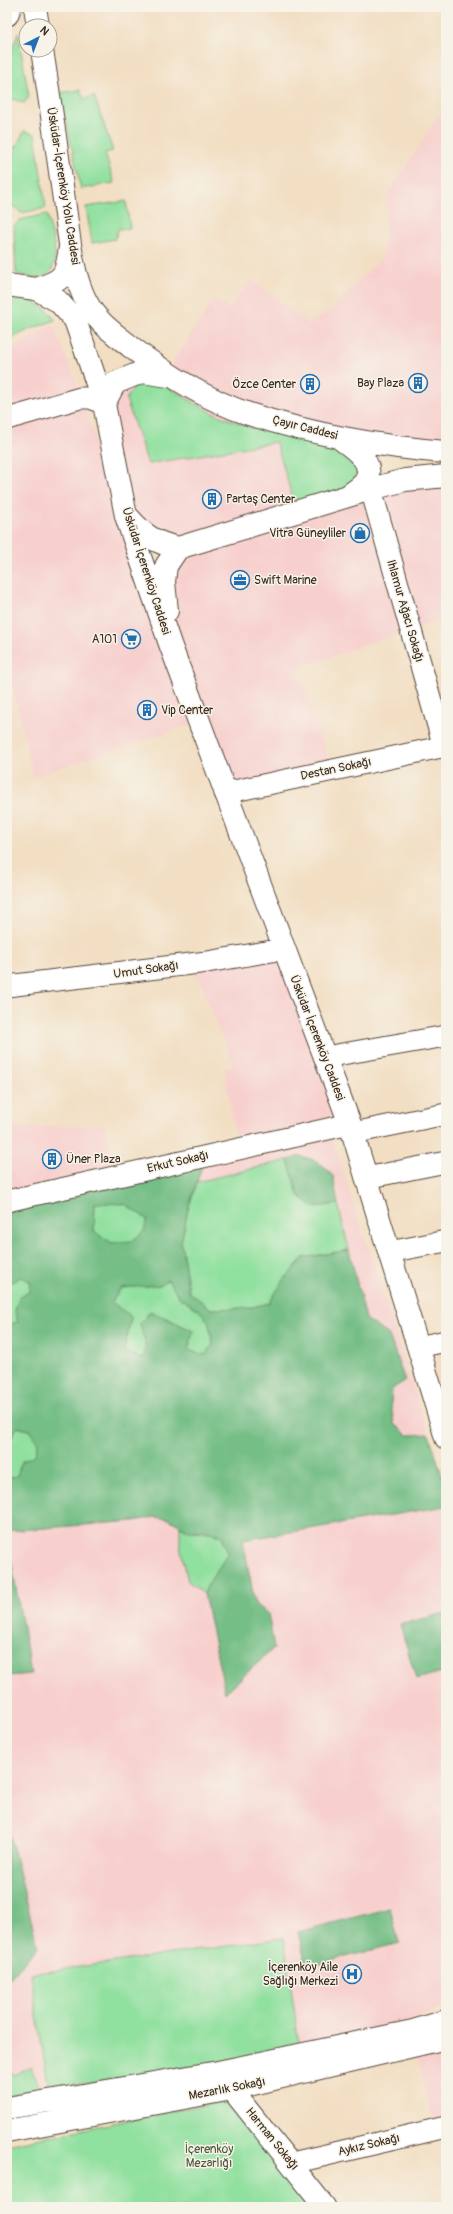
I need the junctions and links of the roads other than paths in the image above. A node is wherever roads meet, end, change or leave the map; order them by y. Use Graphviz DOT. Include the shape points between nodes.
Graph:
graph roads {
  1 [pos="10,7"];
  2 [pos="35,7"];
  3 [pos="7,14"];
  4 [pos="37,18"];
  5 [pos="43,58"];
  6 [pos="70,244"];
  7 [pos="7,285"];
  8 [pos="36,289"];
  9 [pos="172,376"];
  10 [pos="104,404"];
  11 [pos="7,419"];
  12 [pos="336,436"];
  13 [pos="446,452"];
  14 [pos="446,476"];
  15 [pos="369,482"];
  16 [pos="126,516"];
  17 [pos="178,548"];
  18 [pos="170,644"];
  19 [pos="445,747"];
  20 [pos="225,792"];
  21 [pos="284,949"];
  22 [pos="7,986"];
  23 [pos="446,1036"];
  24 [pos="325,1057"];
  25 [pos="446,1114"];
  26 [pos="351,1128"];
  27 [pos="446,1162"];
  28 [pos="366,1178"];
  29 [pos="7,1201"];
  30 [pos="446,1241"];
  31 [pos="389,1252"];
  32 [pos="446,1341"];
  33 [pos="418,1347"];
  34 [pos="439,1393"];
  35 [pos="446,1438"];
  36 [pos="446,2021"];
  37 [pos="446,2038"];
  38 [pos="218,2072"];
  39 [pos="232,2089"];
  40 [pos="7,2108"];
  41 [pos="446,2127"];
  42 [pos="7,2131"];
  43 [pos="292,2163"];
  44 [pos="325,2207"];
  1 -- 3 [label="main road"];
  2 -- 4 [label="main road"];
  5 -- 6 [label="main road, Üsküdar-İçerenköy Yolu Caddesi"];
  6 -- 8 [label="main road" via="66,272 54,284"];
  6 -- 9 [label="main road, Üsküdar-İçerenköy Yolu Caddesi" via="87,304 101,323"];
  7 -- 8 [label="main road"];
  8 -- 10 [label="main road, Üsküdar İçerenköy Caddesi" via="58,301 75,320"];
  9 -- 10 [label="main road" via="142,372 115,383"];
  9 -- 12 [label="main road, Çayır Caddesi" via="211,398 248,414"];
  10 -- 11 [label="street" via="91,398 80,398"];
  10 -- 16 [label="main road, Üsküdar İçerenköy Caddesi"];
  12 -- 13 [label="main road, Çayır Caddesi" via="411,449"];
  12 -- 15 [label="main road" via="364,459"];
  14 -- 15 [label="main road"];
  15 -- 17 [label="main road" via="366,481 349,494"];
  15 -- 19 [label="street, Ihlamur Ağacı Sokağı"];
  16 -- 17 [label="main road" via="142,533 157,543"];
  16 -- 18 [label="main road, Üsküdar İçerenköy Caddesi"];
  17 -- 18 [label="main road, Üsküdar İçerenköy Caddesi" via="166,566 164,582"];
  18 -- 20 [label="main road, Üsküdar İçerenköy Caddesi"];
  19 -- 20 [label="street, Destan Sokağı"];
  20 -- 21 [label="main road, Üsküdar İçerenköy Caddesi"];
  21 -- 22 [label="street, Umut Sokağı" via="207,962"];
  21 -- 24 [label="main road, Üsküdar İçerenköy Caddesi"];
  23 -- 24 [label="street"];
  24 -- 26 [label="main road, Üsküdar İçerenköy Caddesi"];
  25 -- 26 [label="street, Erkut Sokağı"];
  26 -- 28 [label="main road, Üsküdar İçerenköy Caddesi"];
  26 -- 29 [label="street, Erkut Sokağı"];
  27 -- 28 [label="street"];
  28 -- 31 [label="main road, Üsküdar İçerenköy Caddesi"];
  30 -- 31 [label="street"];
  31 -- 33 [label="main road, Üsküdar İçerenköy Caddesi"];
  32 -- 33 [label="street"];
  33 -- 34 [label="main road, Üsküdar İçerenköy Caddesi"];
  34 -- 35 [label="main road, Üsküdar İçerenköy Caddesi"];
  36 -- 38 [label="main road, Mezarlık Sokağı" via="406,2032"];
  37 -- 39 [label="main road, Mezarlık Sokağı"];
  38 -- 39 [label="street, Harman Sokağı"];
  38 -- 40 [label="main road, Mezarlık Sokağı"];
  39 -- 42 [label="main road, Mezarlık Sokağı"];
  39 -- 43 [label="street, Harman Sokağı"];
  41 -- 43 [label="street, Aykız Sokağı"];
  43 -- 44 [label="street, Harman Sokağı"];
}
